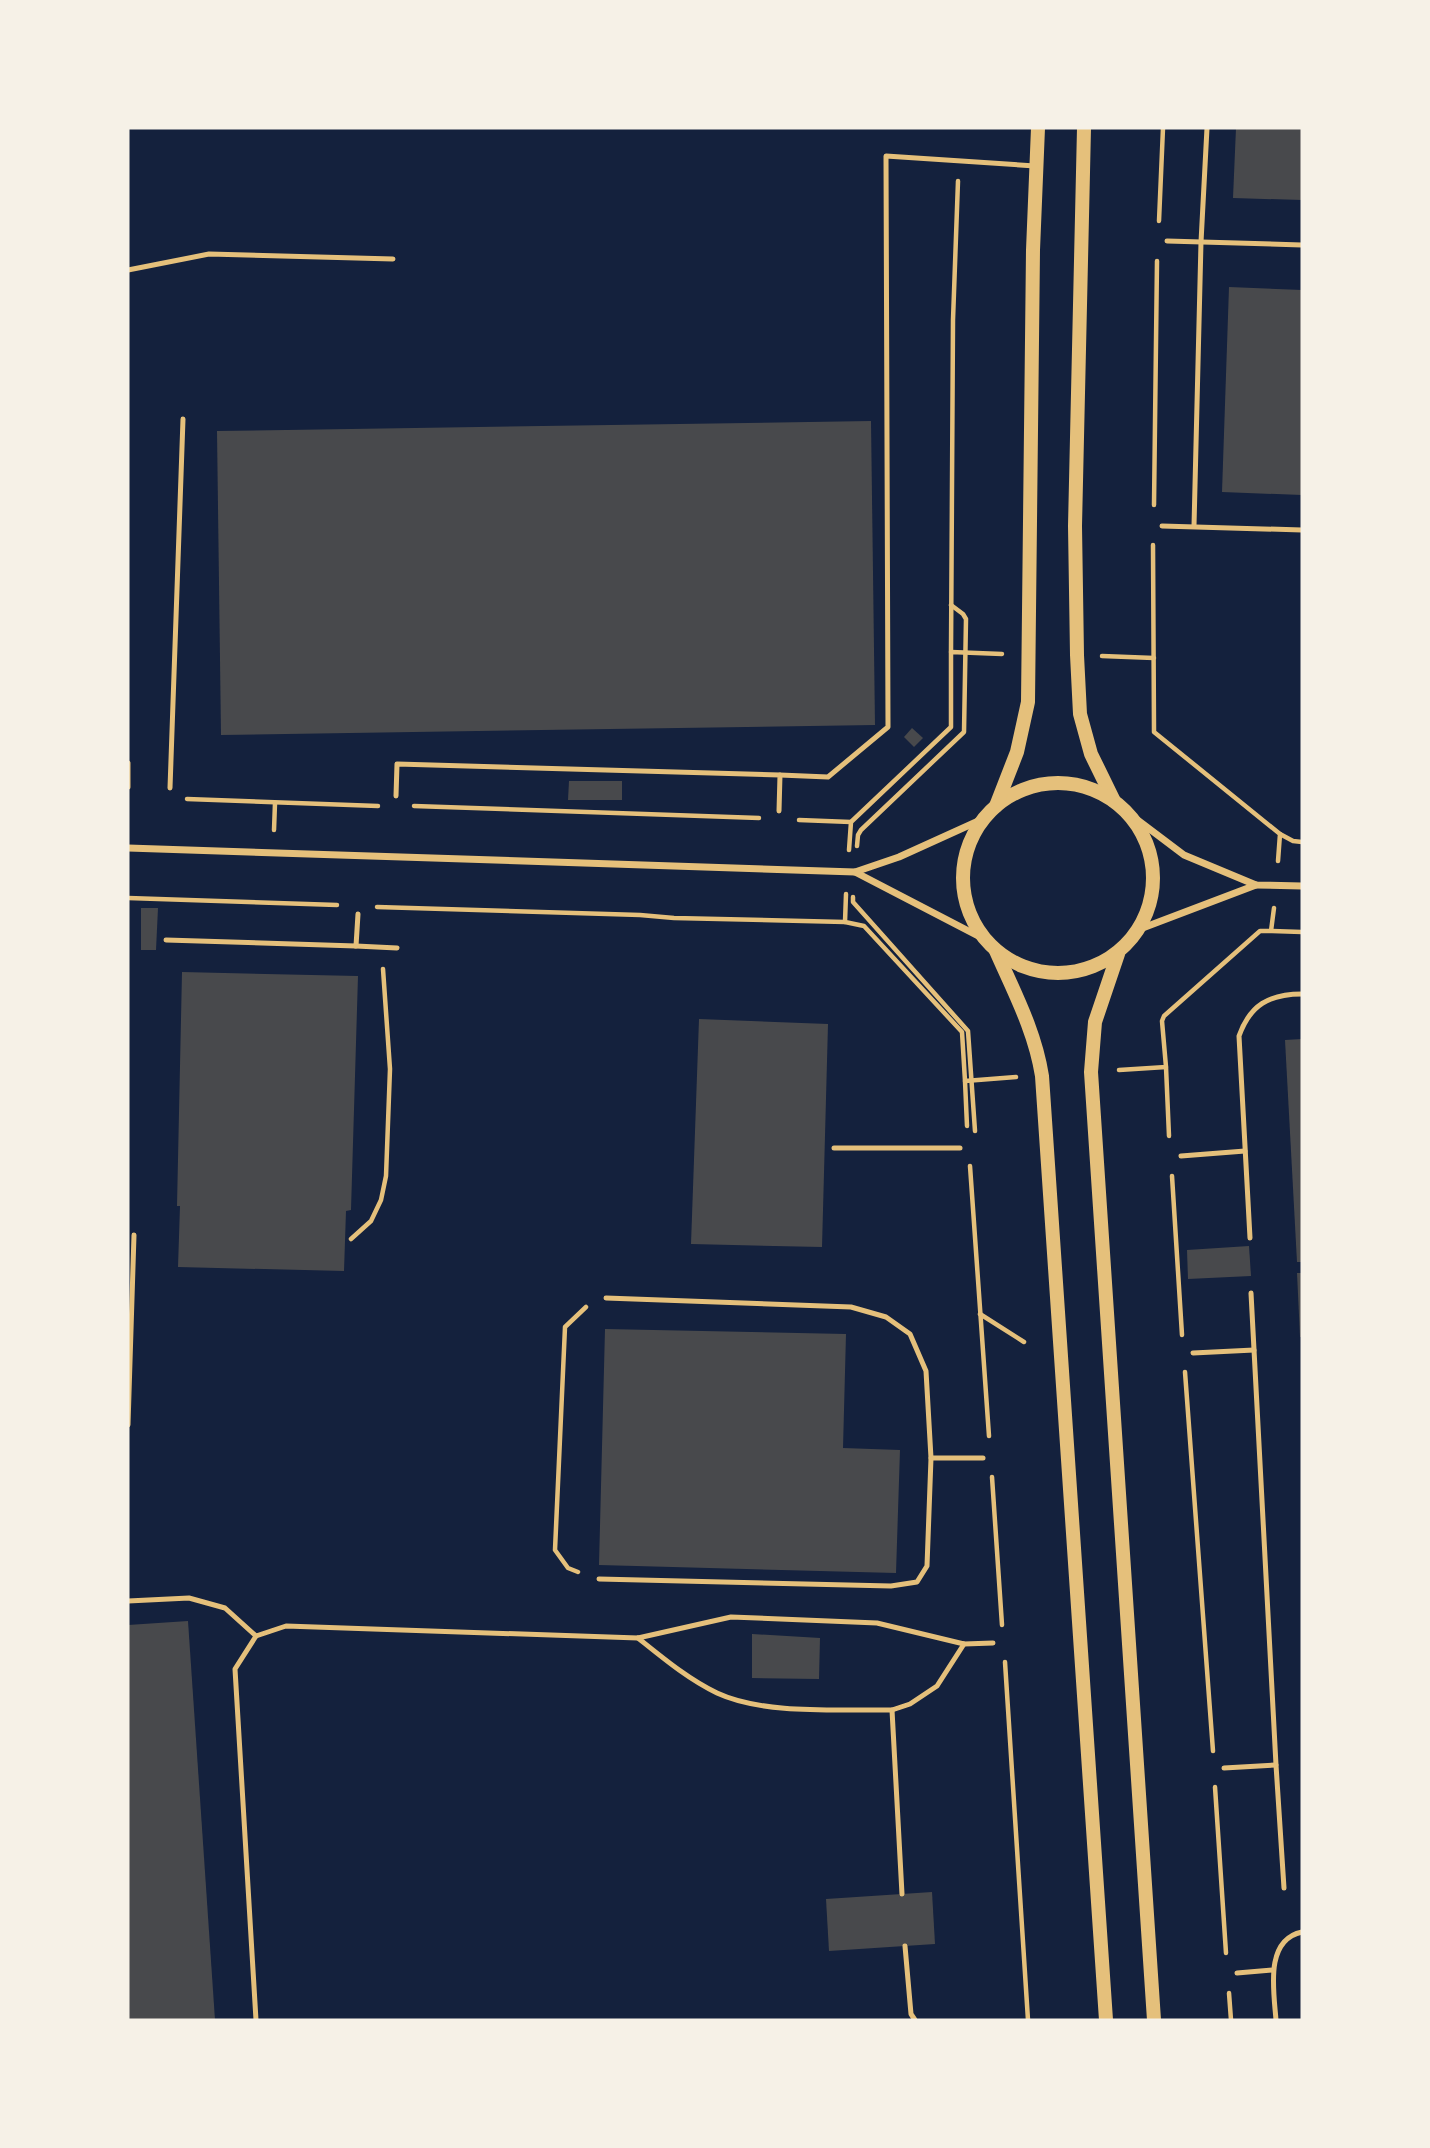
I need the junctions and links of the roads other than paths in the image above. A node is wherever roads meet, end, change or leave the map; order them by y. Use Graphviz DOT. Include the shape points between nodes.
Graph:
graph roads {
  1 [pos="1038,128"];
  2 [pos="1084,128"];
  3 [pos="1207,128"];
  4 [pos="1037,166"];
  5 [pos="1167,241"];
  6 [pos="1201,242"];
  7 [pos="1302,245"];
  8 [pos="393,259"];
  9 [pos="128,270"];
  10 [pos="183,419"];
  11 [pos="1162,526"];
  12 [pos="1194,526"];
  13 [pos="1302,530"];
  14 [pos="128,763"];
  15 [pos="780,775"];
  16 [pos="128,788"];
  17 [pos="170,788"];
  18 [pos="396,796"];
  19 [pos="1114,801"];
  20 [pos="996,806"];
  21 [pos="779,811"];
  22 [pos="1127,812"];
  23 [pos="985,818"];
  24 [pos="128,848"];
  25 [pos="851,872"];
  26 [pos="1256,885"];
  27 [pos="1302,887"];
  28 [pos="358,914"];
  29 [pos="1140,929"];
  30 [pos="984,939"];
  31 [pos="166,940"];
  32 [pos="356,946"];
  33 [pos="397,948"];
  34 [pos="996,951"];
  35 [pos="1118,954"];
  36 [pos="1302,994"];
  37 [pos="960,1147"];
  38 [pos="834,1148"];
  39 [pos="1245,1151"];
  40 [pos="1181,1156"];
  41 [pos="134,1235"];
  42 [pos="1250,1238"];
  43 [pos="1251,1293"];
  44 [pos="606,1298"];
  45 [pos="1254,1350"];
  46 [pos="1193,1353"];
  47 [pos="128,1425"];
  48 [pos="931,1458"];
  49 [pos="983,1458"];
  50 [pos="598,1579"];
  51 [pos="128,1601"];
  52 [pos="256,1636"];
  53 [pos="638,1638"];
  54 [pos="993,1643"];
  55 [pos="964,1644"];
  56 [pos="892,1710"];
  57 [pos="1276,1765"];
  58 [pos="1224,1768"];
  59 [pos="1284,1888"];
  60 [pos="902,1894"];
  61 [pos="1302,1932"];
  62 [pos="905,1945"];
  63 [pos="1273,1970"];
  64 [pos="1237,1973"];
  65 [pos="256,2020"];
  66 [pos="915,2020"];
  67 [pos="1106,2020"];
  68 [pos="1154,2020"];
  69 [pos="1276,2020"];
  1 -- 4 [label="main road"];
  2 -- 19 [label="main road" via="1077,655 1080,714 1091,754"];
  3 -- 6 [label="lane"];
  4 -- 15 [label="lane" via="886,156 888,727 828,777"];
  4 -- 20 [label="main road" via="1028,702 1017,752"];
  5 -- 6 [label="lane"];
  6 -- 7 [label="lane"];
  6 -- 12 [label="lane"];
  8 -- 9 [label="lane" via="209,254"];
  10 -- 17 [label="lane"];
  11 -- 12 [label="lane"];
  12 -- 13 [label="lane"];
  14 -- 16 [label="lane"];
  15 -- 18 [label="lane" via="397,764"];
  15 -- 21 [label="lane"];
  19 -- 20 [label="main road" via="1063,783 1028,788"];
  19 -- 22 [label="main road"];
  20 -- 23 [label="main road"];
  22 -- 26 [label="street" via="1184,855"];
  22 -- 29 [label="main road" via="1143,834 1152,859 1152,900"];
  23 -- 25 [label="street" via="899,857"];
  23 -- 30 [label="main road" via="971,839 963,879 971,919"];
  24 -- 25 [label="street"];
  25 -- 30 [label="street"];
  26 -- 27 [label="street"];
  26 -- 29 [label="street"];
  28 -- 32 [label="lane"];
  29 -- 35 [label="main road"];
  30 -- 34 [label="main road"];
  31 -- 32 [label="lane"];
  32 -- 33 [label="lane"];
  34 -- 35 [label="main road" via="1024,968 1057,974 1089,969"];
  34 -- 67 [label="main road" via="1030,1026 1042,1076"];
  35 -- 68 [label="main road" via="1095,1022 1091,1072"];
  36 -- 39 [label="lane" via="1267,999 1245,1020 1239,1036"];
  37 -- 38 [label="lane"];
  39 -- 40 [label="lane"];
  39 -- 42 [label="lane"];
  41 -- 47 [label="lane"];
  43 -- 45 [label="lane"];
  44 -- 48 [label="lane" via="851,1307 887,1317 910,1334 926,1371"];
  45 -- 46 [label="lane"];
  45 -- 57 [label="lane"];
  48 -- 49 [label="lane"];
  48 -- 50 [label="lane" via="927,1566 917,1582 891,1586"];
  51 -- 52 [label="lane" via="189,1598 225,1608"];
  52 -- 53 [label="lane" via="286,1626"];
  52 -- 65 [label="lane" via="235,1670"];
  53 -- 55 [label="lane" via="730,1617 877,1623"];
  53 -- 56 [label="lane" via="679,1671 718,1693 761,1707"];
  54 -- 55 [label="lane"];
  55 -- 56 [label="lane" via="937,1686"];
  56 -- 60 [label="lane"];
  57 -- 58 [label="lane"];
  57 -- 59 [label="lane"];
  61 -- 63 [label="lane" via="1279,1949"];
  62 -- 66 [label="lane"];
  63 -- 64 [label="lane"];
  63 -- 69 [label="lane"];
}
